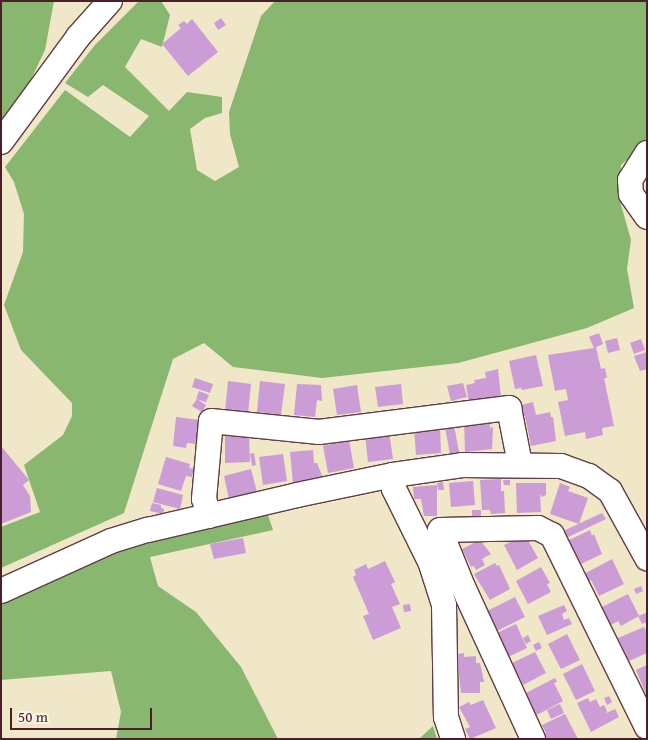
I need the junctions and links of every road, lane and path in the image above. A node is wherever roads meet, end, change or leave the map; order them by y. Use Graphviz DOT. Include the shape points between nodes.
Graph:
graph roads {
  1 [pos="110,1"];
  2 [pos="1,142"];
  3 [pos="647,153"];
  4 [pos="647,217"];
  5 [pos="520,464"];
  6 [pos="393,475"];
  7 [pos="209,516"];
  8 [pos="647,558"];
  9 [pos="1,591"];
  10 [pos="647,727"];
  11 [pos="453,739"];
  12 [pos="534,739"];
  1 -- 2 [label="street" via="78,37"];
  3 -- 4 [label="street" via="630,180 631,194"];
  5 -- 6 [label="street" via="462,465"];
  5 -- 7 [label="street" via="509,408 320,432 211,421 204,499"];
  5 -- 8 [label="street" via="561,466 589,476 610,491"];
  6 -- 7 [label="street"];
  6 -- 11 [label="street" via="394,489 430,564 444,605 446,717"];
  7 -- 9 [label="street" via="111,541"];
  10 -- 12 [label="street" via="552,535 538,528 440,530"];
}
